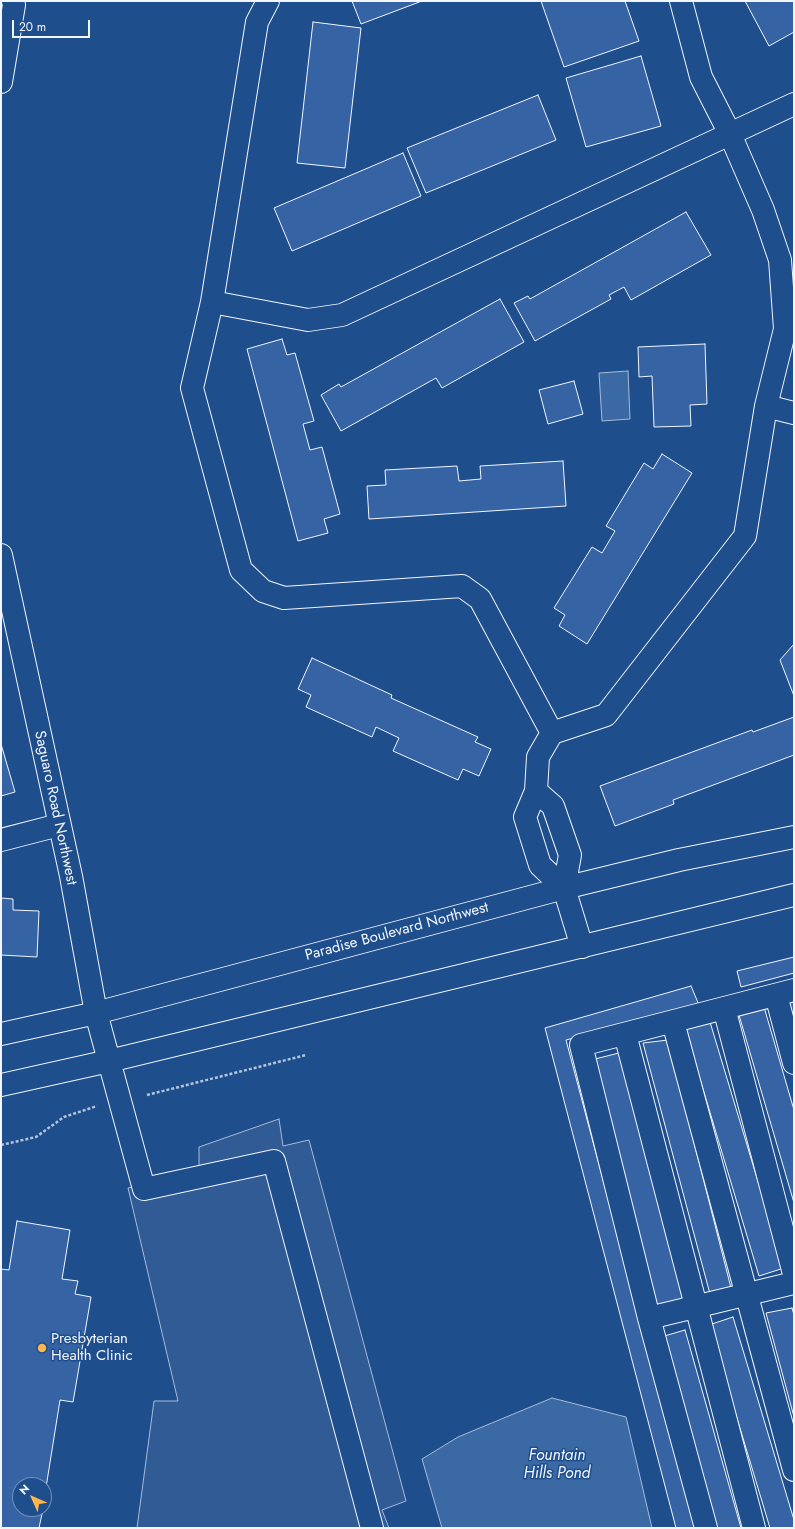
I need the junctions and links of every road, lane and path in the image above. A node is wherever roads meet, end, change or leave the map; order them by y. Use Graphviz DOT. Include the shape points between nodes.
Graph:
graph roads {
  1 [pos="13,1"];
  2 [pos="268,1"];
  3 [pos="681,1"];
  4 [pos="1,82"];
  5 [pos="794,104"];
  6 [pos="730,134"];
  7 [pos="212,302"];
  8 [pos="785,369"];
  9 [pos="766,406"];
  10 [pos="794,413"];
  11 [pos="1,555"];
  12 [pos="552,733"];
  13 [pos="536,790"];
  14 [pos="59,826"];
  15 [pos="794,837"];
  16 [pos="1,840"];
  17 [pos="564,888"];
  18 [pos="794,894"];
  19 [pos="582,947"];
  20 [pos="785,993"];
  21 [pos="724,1008"];
  22 [pos="96,1013"];
  23 [pos="672,1022"];
  24 [pos="1,1034"];
  25 [pos="624,1034"];
  26 [pos="306,1055"];
  27 [pos="109,1061"];
  28 [pos="794,1064"];
  29 [pos="1,1084"];
  30 [pos="147,1095"];
  31 [pos="98,1106"];
  32 [pos="1,1145"];
  33 [pos="794,1274"];
  34 [pos="794,1283"];
  35 [pos="746,1295"];
  36 [pos="696,1306"];
  37 [pos="649,1318"];
  38 [pos="794,1470"];
  39 [pos="372,1528"];
  40 [pos="706,1528"];
  41 [pos="754,1528"];
  1 -- 4 [label="street"];
  2 -- 7 [label="street" via="257,22"];
  3 -- 6 [label="street" via="701,77"];
  5 -- 6 [label="street"];
  6 -- 7 [label="street" via="342,315 308,320"];
  6 -- 8 [label="street" via="763,210 780,260"];
  7 -- 12 [label="street" via="192,388 241,570 263,591 284,598 462,586 480,599"];
  8 -- 9 [label="street"];
  9 -- 10 [label="street"];
  9 -- 12 [label="street" via="745,536 606,715"];
  11 -- 14 [label="street, Saguaro Road Northwest"];
  12 -- 13 [label="street" via="538,757"];
  13 -- 17 [label="street" via="553,806 570,855"];
  13 -- 17 [label="street" via="525,817 540,865"];
  14 -- 16 [label="street"];
  14 -- 22 [label="street, Saguaro Road Northwest" via="71,876"];
  15 -- 17 [label="street, Paradise Boulevard Northwest" via="679,860"];
  17 -- 19 [label="street"];
  17 -- 22 [label="street, Paradise Boulevard Northwest"];
  18 -- 19 [label="street"];
  19 -- 27 [label="street"];
  20 -- 21 [label="street"];
  20 -- 28 [label="street"];
  21 -- 23 [label="street"];
  21 -- 33 [label="street"];
  22 -- 24 [label="street, Paradise Boulevard Northwest"];
  22 -- 27 [label="street, Saguaro Road Northwest"];
  23 -- 25 [label="street"];
  23 -- 35 [label="street"];
  25 -- 36 [label="street"];
  25 -- 37 [label="street" via="581,1046"];
  26 -- 30 [label="path"];
  27 -- 29 [label="street"];
  27 -- 39 [label="street, Saguaro Road Northwest" via="144,1189 274,1161"];
  31 -- 32 [label="path" via="64,1117 36,1137"];
  34 -- 35 [label="street"];
  35 -- 36 [label="street"];
  35 -- 38 [label="street"];
  36 -- 37 [label="street"];
  36 -- 41 [label="street"];
  37 -- 40 [label="street"];
}
